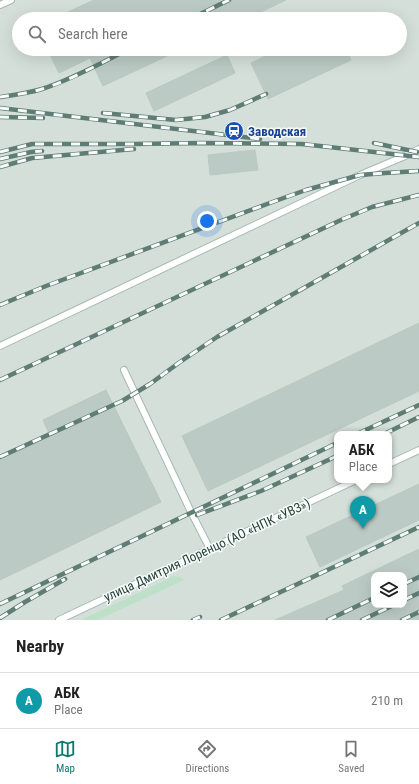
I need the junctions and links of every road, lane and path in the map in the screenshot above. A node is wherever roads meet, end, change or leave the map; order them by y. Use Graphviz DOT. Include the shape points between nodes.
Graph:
graph roads {
  1 [pos="11,0"];
  2 [pos="0,5"];
  3 [pos="419,149"];
  4 [pos="0,346"];
  5 [pos="124,370"];
  6 [pos="419,450"];
  7 [pos="392,463"];
  8 [pos="350,483"];
  9 [pos="210,549"];
  10 [pos="59,620"];
  1 -- 2 [label="lane"];
  3 -- 4 [label="lane"];
  5 -- 9 [label="lane"];
  6 -- 7 [label="lane"];
  8 -- 9 [label="lane, улица Дмитрия Лоренцо (АО «НПК «УВЗ»)"];
  9 -- 10 [label="lane, улица Дмитрия Лоренцо (АО «НПК «УВЗ»)"];
}
